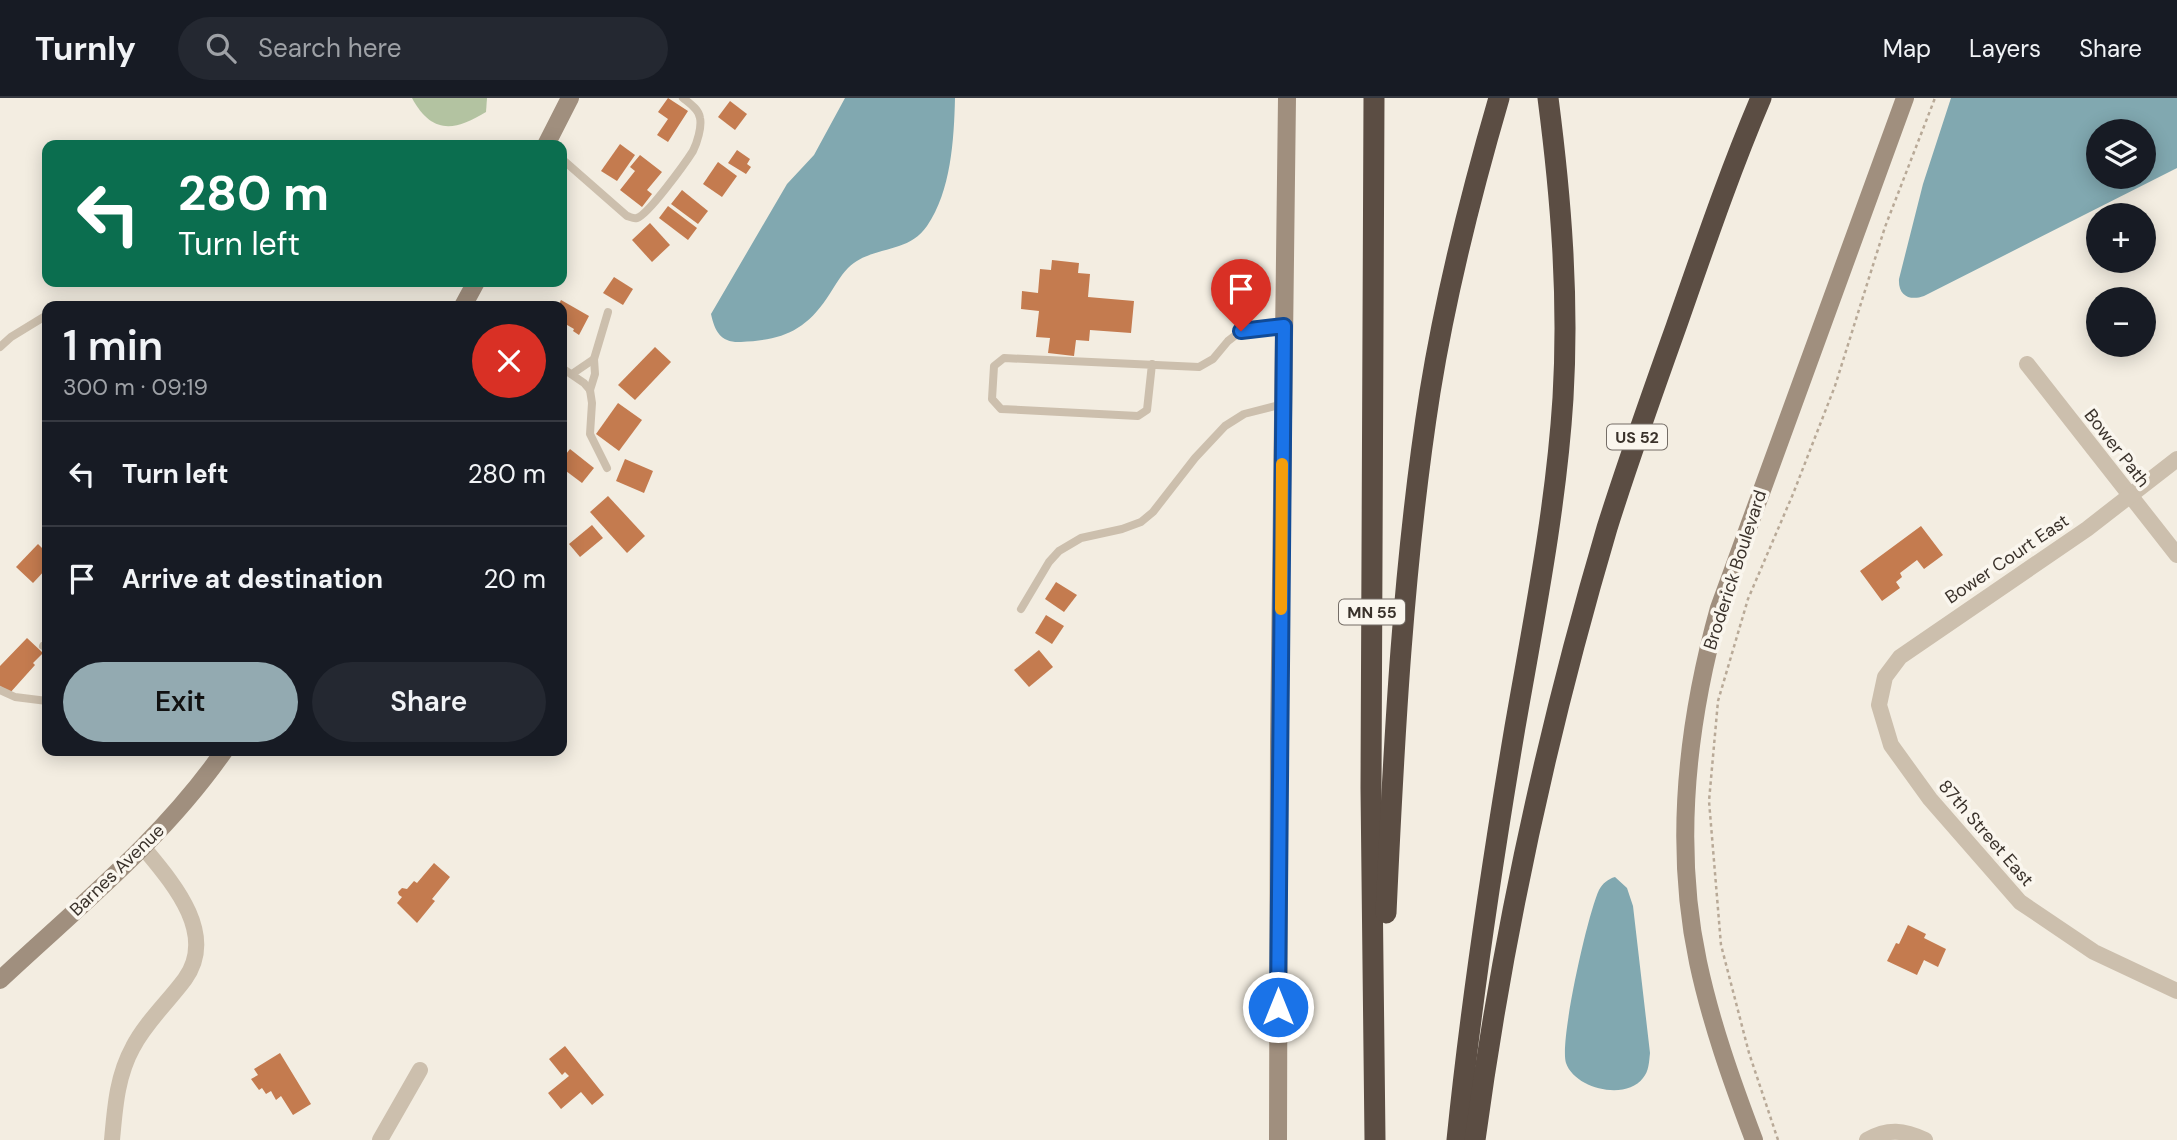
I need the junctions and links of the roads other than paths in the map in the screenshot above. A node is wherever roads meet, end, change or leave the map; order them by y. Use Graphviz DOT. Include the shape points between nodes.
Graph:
graph roads {
  1 [pos="570,98"];
  2 [pos="683,98"];
  3 [pos="1287,98"];
  4 [pos="1374,98"];
  5 [pos="1499,98"];
  6 [pos="1548,98"];
  7 [pos="1762,98"];
  8 [pos="1905,98"];
  9 [pos="549,140"];
  10 [pos="567,163"];
  11 [pos="608,312"];
  12 [pos="42,318"];
  13 [pos="1284,326"];
  14 [pos="0,348"];
  15 [pos="594,359"];
  16 [pos="1152,364"];
  17 [pos="2027,364"];
  18 [pos="567,371"];
  19 [pos="572,374"];
  20 [pos="590,390"];
  21 [pos="1283,404"];
  22 [pos="2177,458"];
  23 [pos="607,468"];
  24 [pos="2130,496"];
  25 [pos="2177,555"];
  26 [pos="1021,608"];
  27 [pos="0,690"];
  28 [pos="42,701"];
  29 [pos="1879,705"];
  30 [pos="220,756"];
  31 [pos="143,847"];
  32 [pos="0,980"];
  33 [pos="2177,992"];
  34 [pos="420,1070"];
  35 [pos="1375,1133"];
  36 [pos="112,1140"];
  37 [pos="380,1140"];
  38 [pos="1278,1140"];
  39 [pos="1457,1140"];
  40 [pos="1475,1140"];
  41 [pos="1754,1140"];
  42 [pos="1867,1140"];
  43 [pos="1925,1140"];
  1 -- 9 [label="street"];
  2 -- 10 [label="lane" via="701,119 696,142 659,199 640,217 626,216"];
  3 -- 13 [label="street"];
  4 -- 35 [label="highway, MN 55" via="1371,788"];
  5 -- 35 [label="highway" via="1444,317 1416,497 1402,622"];
  6 -- 39 [label="highway" via="1565,280 1563,400 1556,475 1471,1009"];
  7 -- 40 [label="highway, US 52" via="1688,287 1587,600 1514,908"];
  8 -- 41 [label="street, Broderick Boulevard" via="1719,608 1691,740 1685,842 1692,926 1718,1036"];
  11 -- 15 [label="lane"];
  12 -- 14 [label="lane"];
  13 -- 16 [label="lane" via="1241,331 1199,367"];
  13 -- 21 [label="street"];
  15 -- 19 [label="lane"];
  15 -- 20 [label="lane"];
  16 -- 16 [label="lane" via="1004,358 994,366 992,399 1001,409 1138,416 1147,410"];
  17 -- 24 [label="street, Bower Path"];
  18 -- 19 [label="lane"];
  19 -- 20 [label="lane"];
  20 -- 23 [label="lane" via="590,434"];
  21 -- 26 [label="lane" via="1244,414 1225,426 1141,522 1081,538 1059,551"];
  21 -- 38 [label="street"];
  22 -- 24 [label="street, Bower Court East"];
  24 -- 25 [label="street, Bower Path"];
  24 -- 29 [label="street, Bower Court East" via="1900,657 1885,677"];
  27 -- 28 [label="lane" via="15,698"];
  29 -- 33 [label="street, 87th Street East" via="1891,745 2020,902 2094,952"];
  30 -- 31 [label="street, Barnes Avenue" via="188,800"];
  31 -- 32 [label="street, Barnes Avenue"];
  31 -- 36 [label="street" via="185,903 193,922 193,960 187,976 134,1045 123,1067"];
  34 -- 37 [label="street"];
  42 -- 43 [label="street" via="1900,1130"];
}
